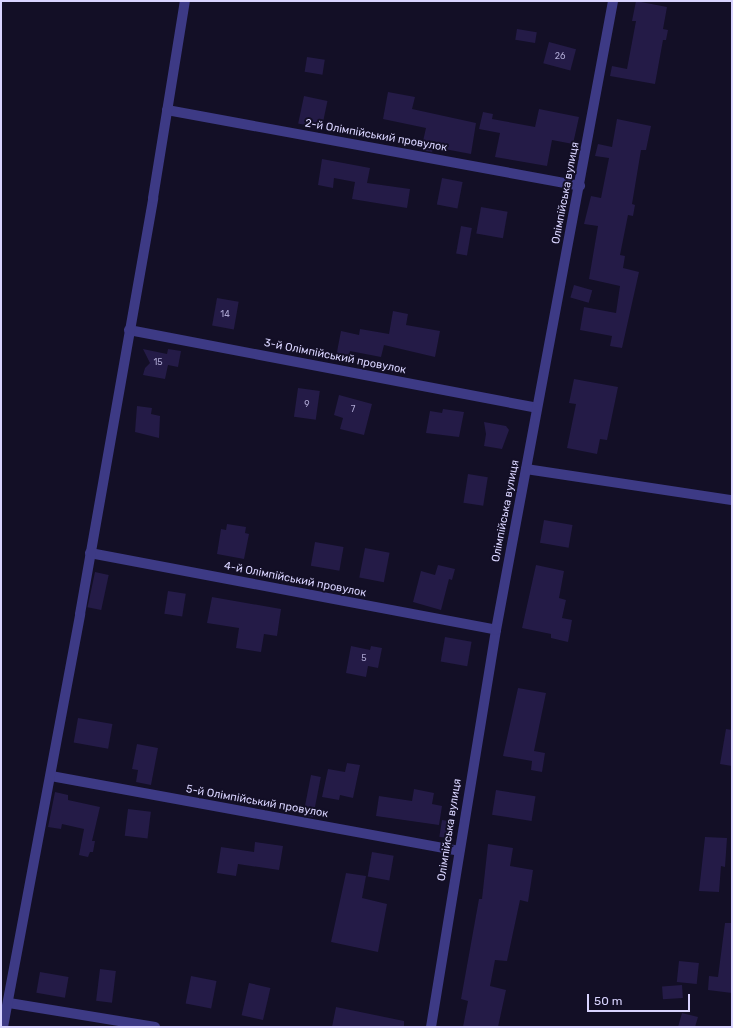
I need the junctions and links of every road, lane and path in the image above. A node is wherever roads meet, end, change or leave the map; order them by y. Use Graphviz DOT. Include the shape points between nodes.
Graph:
graph roads {
  1 [pos="185,1"];
  2 [pos="613,1"];
  3 [pos="168,110"];
  4 [pos="580,186"];
  5 [pos="129,330"];
  6 [pos="537,408"];
  7 [pos="526,469"];
  8 [pos="732,500"];
  9 [pos="90,553"];
  10 [pos="496,630"];
  11 [pos="51,776"];
  12 [pos="458,851"];
  13 [pos="9,1003"];
  14 [pos="3,1027"];
  15 [pos="155,1027"];
  16 [pos="431,1027"];
  1 -- 3 [label="street"];
  2 -- 4 [label="street, Олімпійська вулиця"];
  3 -- 4 [label="street, 2-й Олімпійський провулок"];
  3 -- 5 [label="street"];
  4 -- 6 [label="street, Олімпійська вулиця"];
  5 -- 6 [label="street, 3-й Олімпійський провулок"];
  5 -- 9 [label="street"];
  6 -- 7 [label="street, Олімпійська вулиця"];
  7 -- 8 [label="street"];
  7 -- 10 [label="street, Олімпійська вулиця"];
  9 -- 10 [label="street, 4-й Олімпійський провулок"];
  9 -- 11 [label="street"];
  10 -- 12 [label="street, Олімпійська вулиця"];
  11 -- 12 [label="street, 5-й Олімпійський провулок"];
  11 -- 13 [label="street"];
  12 -- 16 [label="street, Олімпійська вулиця"];
  13 -- 14 [label="street"];
  13 -- 15 [label="street"];
}
